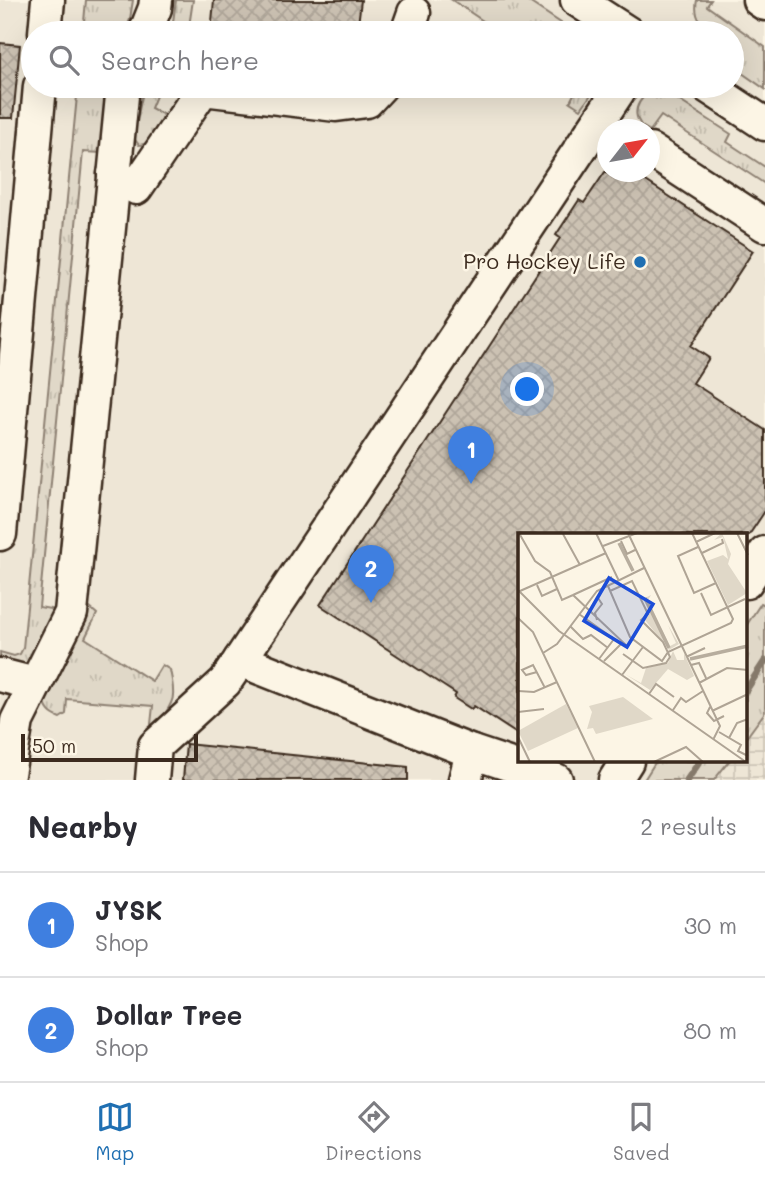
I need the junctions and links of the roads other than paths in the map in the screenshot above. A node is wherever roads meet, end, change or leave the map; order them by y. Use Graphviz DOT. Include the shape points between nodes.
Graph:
graph roads {
  1 [pos="48,0"];
  2 [pos="156,0"];
  3 [pos="577,0"];
  4 [pos="759,0"];
  5 [pos="765,4"];
  6 [pos="46,21"];
  7 [pos="150,21"];
  8 [pos="609,21"];
  9 [pos="39,98"];
  10 [pos="123,98"];
  11 [pos="197,98"];
  12 [pos="278,98"];
  13 [pos="370,98"];
  14 [pos="618,98"];
  15 [pos="725,98"];
  16 [pos="611,119"];
  17 [pos="765,124"];
  18 [pos="597,141"];
  19 [pos="660,157"];
  20 [pos="114,174"];
  21 [pos="765,225"];
  22 [pos="0,534"];
  23 [pos="240,660"];
  24 [pos="0,675"];
  25 [pos="36,684"];
  26 [pos="626,762"];
  27 [pos="468,766"];
  28 [pos="8,780"];
  29 [pos="152,780"];
  30 [pos="556,780"];
  31 [pos="615,780"];
  1 -- 6 [label="street"];
  2 -- 7 [label="street"];
  3 -- 8 [label="street"];
  4 -- 5 [label="street"];
  9 -- 22 [label="street"];
  10 -- 20 [label="street"];
  11 -- 20 [label="street" via="136,188"];
  12 -- 13 [label="street" via="336,105"];
  14 -- 16 [label="street"];
  15 -- 17 [label="street"];
  18 -- 23 [label="street"];
  19 -- 21 [label="street"];
  20 -- 25 [label="street" via="71,613"];
  23 -- 27 [label="street"];
  23 -- 29 [label="street" via="225,682 155,746"];
  24 -- 25 [label="street"];
  25 -- 28 [label="street" via="17,721"];
  26 -- 31 [label="street"];
  27 -- 30 [label="street"];
}
